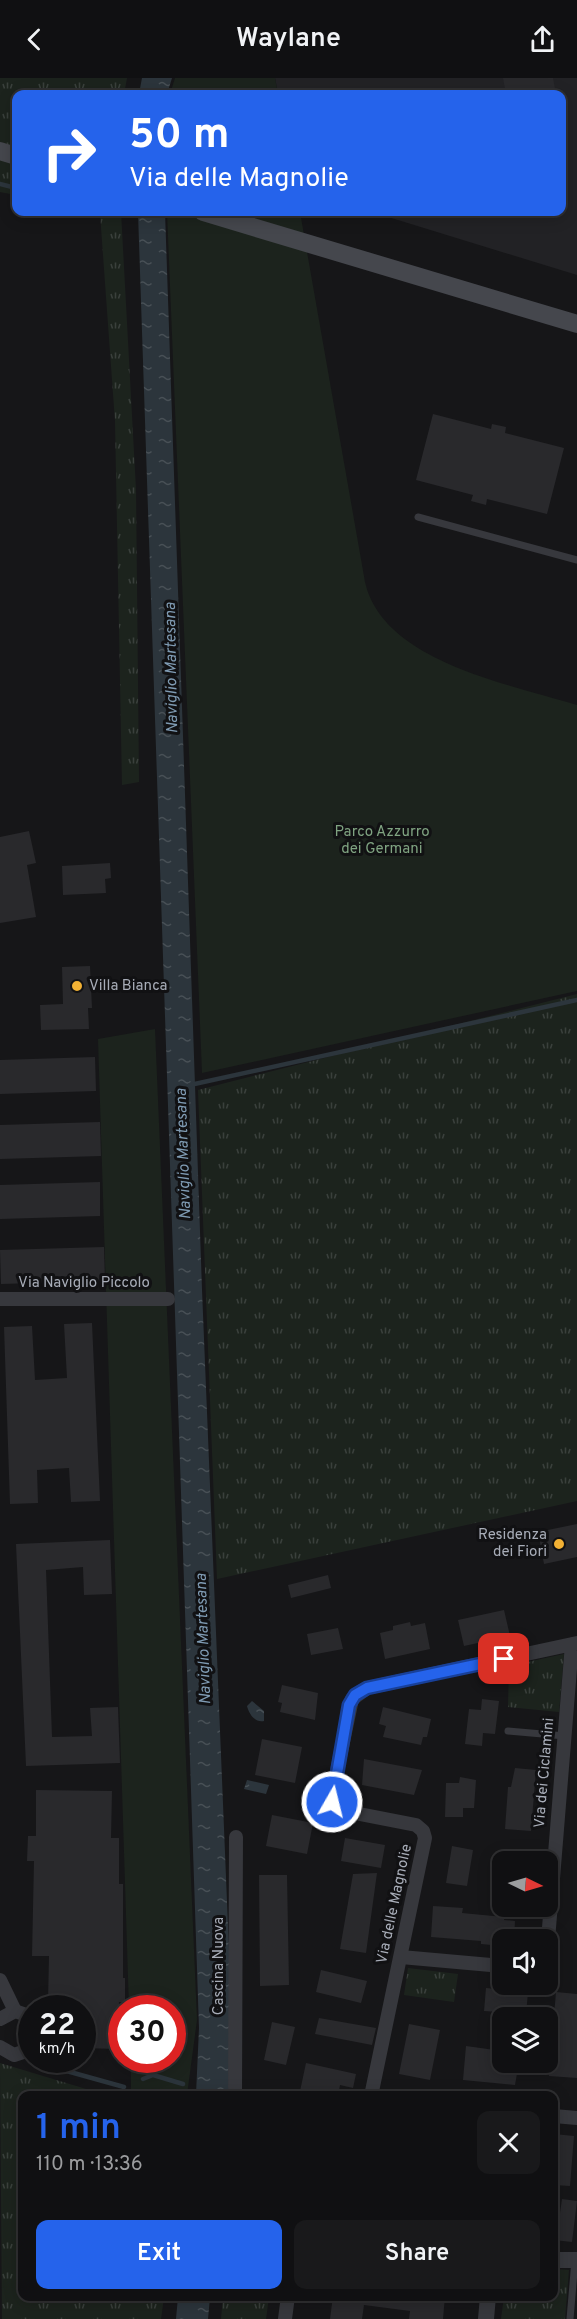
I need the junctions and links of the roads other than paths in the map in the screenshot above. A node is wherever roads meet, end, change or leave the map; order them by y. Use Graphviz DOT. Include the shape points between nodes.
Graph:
graph roads {
  1 [pos="219,216"];
  2 [pos="577,324"];
  3 [pos="418,517"];
  4 [pos="577,560"];
  5 [pos="0,1299"];
  6 [pos="168,1299"];
  7 [pos="574,1644"];
  8 [pos="508,1731"];
  9 [pos="565,1736"];
  10 [pos="236,1837"];
  11 [pos="549,1929"];
  12 [pos="401,1956"];
  13 [pos="492,1965"];
  14 [pos="0,1980"];
  15 [pos="15,2011"];
  16 [pos="18,2012"];
  17 [pos="0,2019"];
  18 [pos="0,2047"];
  19 [pos="18,2054"];
  20 [pos="235,2091"];
  21 [pos="372,2091"];
  22 [pos="558,2116"];
  23 [pos="577,2118"];
  24 [pos="558,2260"];
  25 [pos="576,2260"];
  26 [pos="287,2301"];
  27 [pos="488,2301"];
  28 [pos="285,2319"];
  29 [pos="486,2319"];
  30 [pos="570,2319"];
  1 -- 2 [label="main road"];
  3 -- 4 [label="lane"];
  5 -- 6 [label="street, Via Naviglio Piccolo"];
  7 -- 9 [label="street, Via dei Ciclamini"];
  7 -- 12 [label="street, Via delle Magnolie" via="367,1688 352,1699 333,1805 416,1825 425,1838"];
  8 -- 9 [label="lane"];
  9 -- 11 [label="street, Via dei Ciclamini"];
  10 -- 20 [label="street, Cascina Nuova"];
  12 -- 13 [label="street"];
  12 -- 21 [label="street, Via delle Magnolie"];
  14 -- 15 [label="street"];
  15 -- 16 [label="street"];
  15 -- 17 [label="street"];
  18 -- 19 [label="street"];
  22 -- 23 [label="street"];
  24 -- 25 [label="street"];
  25 -- 30 [label="lane"];
  26 -- 28 [label="street"];
  27 -- 29 [label="street"];
}
